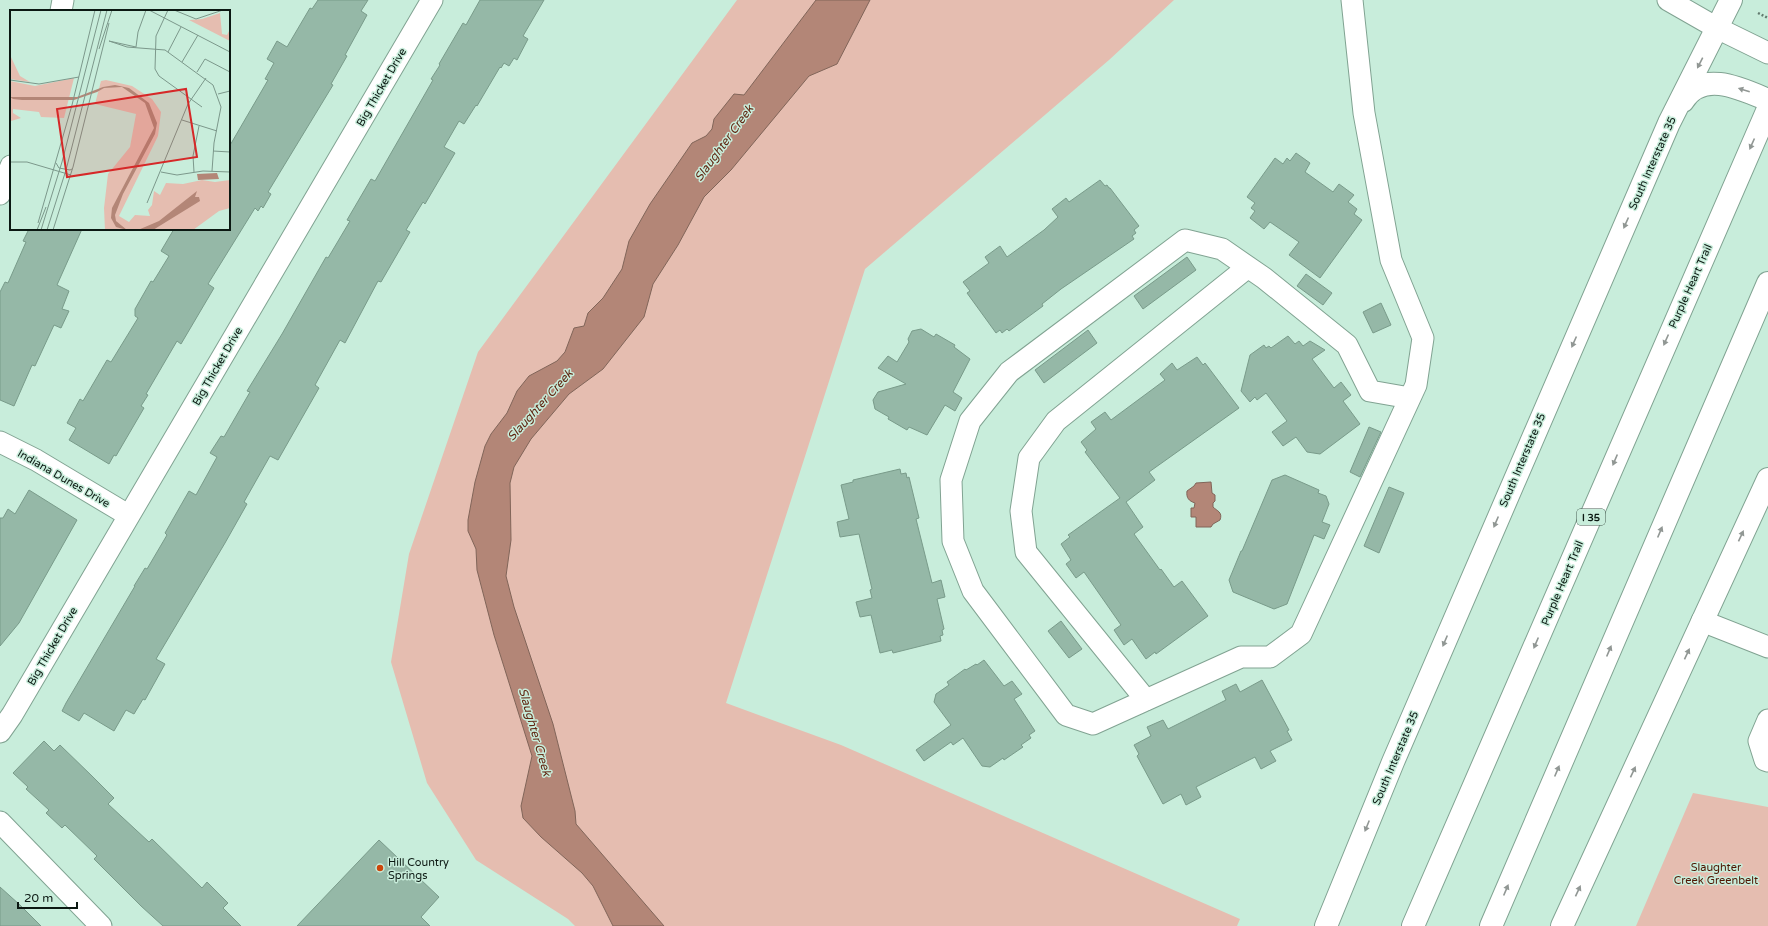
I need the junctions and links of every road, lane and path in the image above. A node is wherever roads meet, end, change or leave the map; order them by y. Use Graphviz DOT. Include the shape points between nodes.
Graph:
graph roads {
  1 [pos="63,0"];
  2 [pos="432,0"];
  3 [pos="1352,0"];
  4 [pos="1668,0"];
  5 [pos="1731,0"];
  6 [pos="61,10"];
  7 [pos="1758,13"];
  8 [pos="1768,18"];
  9 [pos="1722,30"];
  10 [pos="1768,53"];
  11 [pos="1768,100"];
  12 [pos="1768,109"];
  13 [pos="1669,123"];
  14 [pos="10,169"];
  15 [pos="0,194"];
  16 [pos="1248,267"];
  17 [pos="1768,283"];
  18 [pos="1410,398"];
  19 [pos="0,442"];
  20 [pos="1768,479"];
  21 [pos="128,515"];
  22 [pos="1702,621"];
  23 [pos="1768,646"];
  24 [pos="1146,700"];
  25 [pos="1768,720"];
  26 [pos="0,732"];
  27 [pos="1768,761"];
  28 [pos="0,822"];
  29 [pos="101,926"];
  30 [pos="1326,926"];
  31 [pos="1413,926"];
  32 [pos="1491,926"];
  33 [pos="1562,926"];
  1 -- 6 [label="street"];
  2 -- 21 [label="street, Big Thicket Drive"];
  3 -- 18 [label="street" via="1364,113 1391,260 1423,338 1416,385"];
  4 -- 9 [label="street"];
  5 -- 9 [label="main road, South Interstate 35"];
  7 -- 8 [label="path"];
  9 -- 10 [label="street"];
  9 -- 13 [label="main road, South Interstate 35, one-way"];
  11 -- 13 [label="main road, one-way" via="1719,83 1706,83 1684,98"];
  12 -- 31 [label="main road, Purple Heart Trail / I 35, one-way"];
  13 -- 30 [label="main road, South Interstate 35, one-way" via="1412,718"];
  14 -- 15 [label="street"];
  16 -- 18 [label="street" via="1347,344 1370,391"];
  16 -- 24 [label="street" via="1056,421 1029,458 1021,511 1026,552"];
  16 -- 24 [label="street" via="1222,249 1185,240 1009,372 970,421 951,480 953,540 973,591 1066,715 1093,724"];
  32 -- 17 [label="main road, one-way"];
  18 -- 24 [label="street" via="1301,634 1270,657 1241,658"];
  19 -- 21 [label="street, Indiana Dunes Drive" via="36,460"];
  22 -- 20 [label="main road, one-way"];
  21 -- 26 [label="street, Big Thicket Drive"];
  22 -- 23 [label="street"];
  33 -- 22 [label="main road, one-way"];
  25 -- 27 [label="street" via="1759,742 1765,760"];
  28 -- 29 [label="street"];
}
